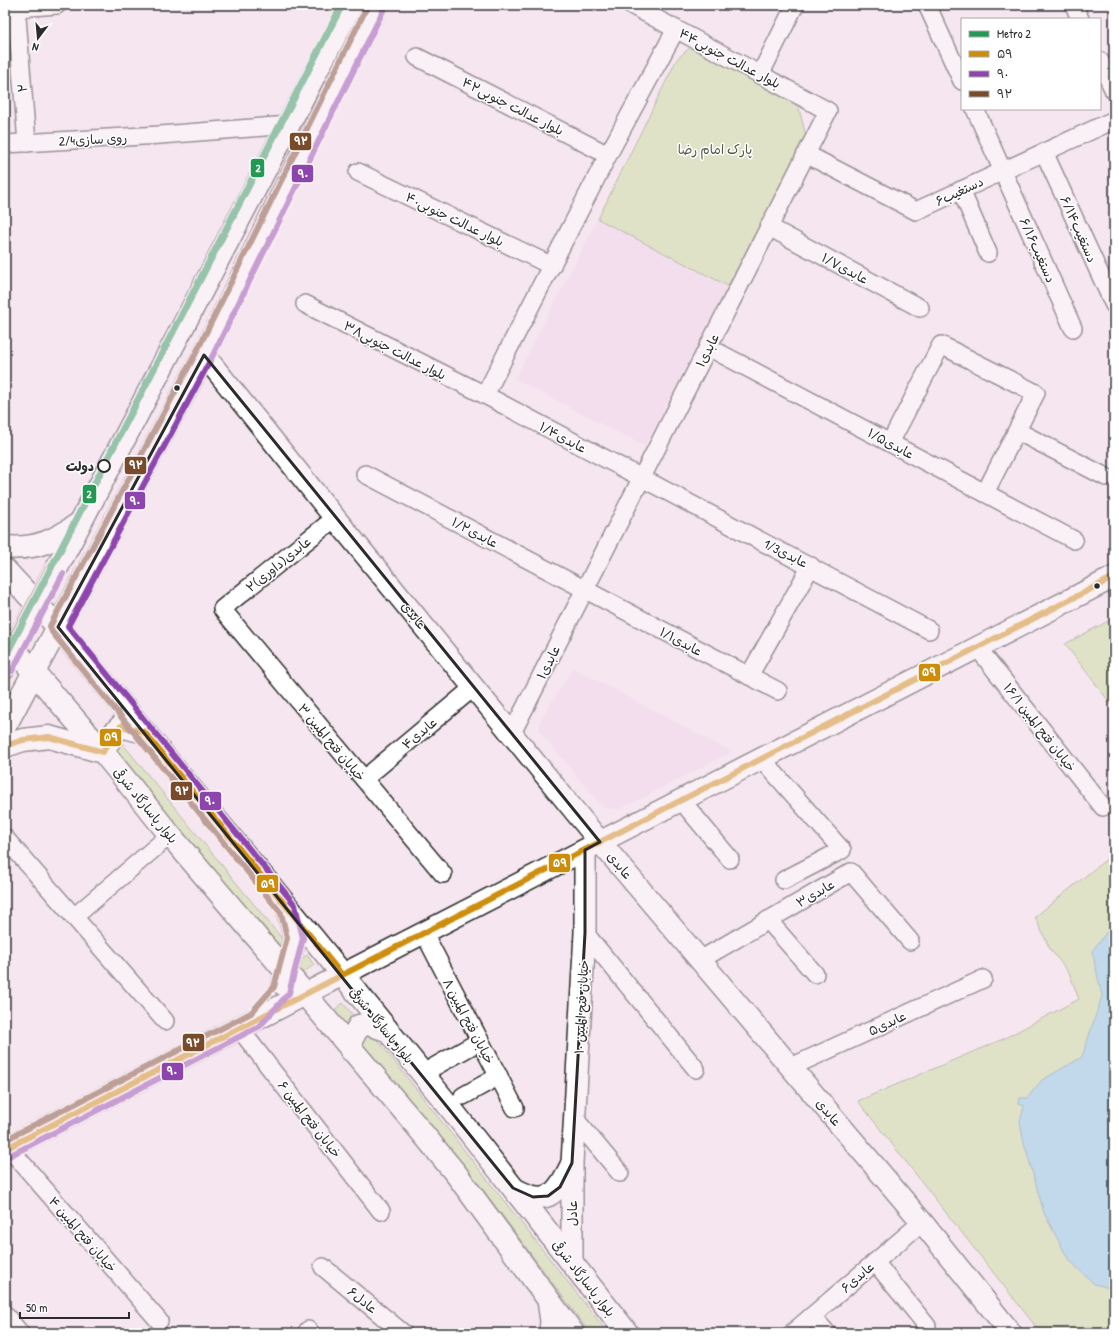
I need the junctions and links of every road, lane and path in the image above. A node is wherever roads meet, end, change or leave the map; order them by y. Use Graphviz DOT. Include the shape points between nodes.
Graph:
graph roads {
  1 [pos="57,5"];
  2 [pos="351,5"];
  3 [pos="377,5"];
  4 [pos="631,5"];
  5 [pos="795,5"];
  6 [pos="927,5"];
  7 [pos="1074,5"];
  8 [pos="13,8"];
  9 [pos="1080,18"];
  10 [pos="676,29"];
  11 [pos="336,36"];
  12 [pos="356,47"];
  13 [pos="417,57"];
  14 [pos="1101,63"];
  15 [pos="760,75"];
  16 [pos="961,79"];
  17 [pos="1114,91"];
  18 [pos="975,110"];
  19 [pos="828,111"];
  20 [pos="1114,120"];
  21 [pos="289,125"];
  22 [pos="27,143"];
  23 [pos="5,144"];
  24 [pos="1044,152"];
  25 [pos="806,154"];
  26 [pos="608,155"];
  27 [pos="1003,171"];
  28 [pos="358,172"];
  29 [pos="961,190"];
  30 [pos="769,227"];
  31 [pos="988,253"];
  32 [pos="552,266"];
  33 [pos="305,304"];
  34 [pos="1114,305"];
  35 [pos="920,308"];
  36 [pos="1073,328"];
  37 [pos="708,347"];
  38 [pos="204,355"];
  39 [pos="485,395"];
  40 [pos="1017,431"];
  41 [pos="890,443"];
  42 [pos="365,474"];
  43 [pos="1106,477"];
  44 [pos="642,479"];
  45 [pos="986,493"];
  46 [pos="335,518"];
  47 [pos="80,523"];
  48 [pos="1074,540"];
  49 [pos="5,547"];
  50 [pos="811,566"];
  51 [pos="5,570"];
  52 [pos="1112,581"];
  53 [pos="585,590"];
  54 [pos="38,604"];
  55 [pos="222,609"];
  56 [pos="58,627"];
  57 [pos="929,630"];
  58 [pos="977,647"];
  59 [pos="8,652"];
  60 [pos="34,672"];
  61 [pos="749,676"];
  62 [pos="474,687"];
  63 [pos="778,691"];
  64 [pos="5,726"];
  65 [pos="144,732"];
  66 [pos="512,734"];
  67 [pos="5,746"];
  68 [pos="103,752"];
  69 [pos="762,759"];
  70 [pos="364,779"];
  71 [pos="681,800"];
  72 [pos="1103,806"];
  73 [pos="170,835"];
  74 [pos="5,838"];
  75 [pos="592,846"];
  76 [pos="730,859"];
  77 [pos="443,874"];
  78 [pos="784,880"];
  79 [pos="288,909"];
  80 [pos="74,917"];
  81 [pos="768,920"];
  82 [pos="585,932"];
  83 [pos="424,933"];
  84 [pos="910,941"];
  85 [pos="700,960"];
  86 [pos="286,972"];
  87 [pos="816,974"];
  88 [pos="342,975"];
  89 [pos="983,979"];
  90 [pos="305,994"];
  91 [pos="165,1021"];
  92 [pos="248,1024"];
  93 [pos="387,1030"];
  94 [pos="480,1041"];
  95 [pos="351,1050"];
  96 [pos="791,1067"];
  97 [pos="432,1068"];
  98 [pos="696,1069"];
  99 [pos="498,1076"];
  100 [pos="463,1096"];
  101 [pos="515,1108"];
  102 [pos="574,1119"];
  103 [pos="6,1148"];
  104 [pos="572,1163"];
  105 [pos="620,1172"];
  106 [pos="514,1188"];
  107 [pos="381,1211"];
  108 [pos="922,1222"];
  109 [pos="572,1262"];
  110 [pos="875,1262"];
  111 [pos="323,1267"];
  112 [pos="548,1300"];
  113 [pos="5,1315"];
  114 [pos="812,1316"];
  115 [pos="159,1321"];
  116 [pos="927,1326"];
  117 [pos="20,1333"];
  118 [pos="403,1333"];
  119 [pos="550,1333"];
  120 [pos="573,1333"];
  121 [pos="627,1333"];
  122 [pos="792,1333"];
  123 [pos="828,1333"];
  124 [pos="1011,1333"];
  1 -- 8 [label="street"];
  2 -- 11 [label="main road"];
  3 -- 12 [label="main road"];
  4 -- 10 [label="street, بلوار عدالت جنوبی۴۴"];
  5 -- 15 [label="street"];
  6 -- 16 [label="street"];
  7 -- 9 [label="street"];
  8 -- 22 [label="street, ۲"];
  10 -- 15 [label="street, بلوار عدالت جنوبی۴۴"];
  10 -- 26 [label="street"];
  11 -- 12 [label="main road"];
  11 -- 21 [label="main road"];
  12 -- 38 [label="main road"];
  13 -- 26 [label="street, بلوار عدالت جنوبی۴۲"];
  14 -- 17 [label="street"];
  15 -- 19 [label="street, بلوار عدالت جنوبی۴۴"];
  18 -- 27 [label="street, دستغیب۶/۱۶"];
  19 -- 25 [label="street, ۱عابدی"];
  20 -- 24 [label="street, دستغیب۶"];
  21 -- 22 [label="street, روی سازی2/4"];
  21 -- 47 [label="main road"];
  22 -- 23 [label="street, روی سازی2/4"];
  24 -- 27 [label="street, دستغیب۶"];
  24 -- 34 [label="street, دستغیب۶/۱۴"];
  25 -- 29 [label="street, دستغیب۶" via="916,211"];
  25 -- 30 [label="street, ۱عابدی"];
  26 -- 32 [label="street"];
  27 -- 29 [label="street, دستغیب۶"];
  27 -- 36 [label="street, دستغیب۶/۱۶"];
  28 -- 32 [label="street, بلوار عدالت جنوبی۴۰"];
  29 -- 31 [label="street"];
  30 -- 35 [label="street, عابدی۱/۷"];
  30 -- 37 [label="street, ۱عابدی"];
  32 -- 39 [label="street"];
  33 -- 39 [label="street, بلوار عدالت جنوبی۳۸"];
  37 -- 41 [label="street, عابدی۱/۵"];
  37 -- 44 [label="street, ۱عابدی"];
  38 -- 46 [label="street, عابدی"];
  38 -- 56 [label="main road"];
  39 -- 44 [label="street, عابدی۱/۴"];
  40 -- 41 [label="street" via="1036,393 941,345"];
  40 -- 43 [label="street"];
  40 -- 45 [label="street"];
  41 -- 45 [label="street, عابدی۱/۵"];
  42 -- 53 [label="street, عابدی۱/۲"];
  44 -- 50 [label="street, عابدی1/3"];
  44 -- 53 [label="street, ۱عابدی"];
  45 -- 48 [label="street, عابدی۱/۵"];
  46 -- 55 [label="street, ۲عابدی(داوری)"];
  46 -- 62 [label="street, عابدی"];
  47 -- 49 [label="main road" via="43,544 21,549"];
  47 -- 54 [label="main road"];
  50 -- 57 [label="street, عابدی1/3"];
  50 -- 61 [label="street"];
  51 -- 54 [label="main road, بلوار پاسارگاد شرقی"];
  52 -- 58 [label="street"];
  53 -- 61 [label="street, عابدی۱/۱"];
  53 -- 66 [label="street, عابدی۱"];
  54 -- 56 [label="main road, بلوار پاسارگاد شرقی"];
  54 -- 59 [label="main road"];
  55 -- 70 [label="street, خیابان فتح المبین ۳"];
  56 -- 60 [label="main road"];
  56 -- 65 [label="main road, بلوار پاسارگاد شرقی"];
  58 -- 69 [label="street"];
  58 -- 72 [label="street, خیابان فتح المبین ۱۶/۱"];
  59 -- 60 [label="main road, بلوار پاسارگاد شرقی"];
  60 -- 64 [label="main road"];
  60 -- 68 [label="main road, بلوار پاسارگاد شرقی"];
  61 -- 63 [label="street, عابدی۱/۱"];
  62 -- 66 [label="street, عابدی"];
  62 -- 70 [label="street, عابدی۴"];
  65 -- 68 [label="main road" via="121,726 112,734"];
  65 -- 79 [label="main road, بلوار پاسارگاد شرقی"];
  66 -- 75 [label="street, عابدی"];
  67 -- 68 [label="main road" via="23,740 49,737"];
  68 -- 73 [label="main road, بلوار پاسارگاد شرقی"];
  69 -- 71 [label="street"];
  69 -- 78 [label="street" via="842,850"];
  70 -- 77 [label="street, خیابان فتح المبین ۳"];
  71 -- 75 [label="street"];
  71 -- 76 [label="street"];
  73 -- 80 [label="street"];
  73 -- 86 [label="main road, بلوار پاسارگاد شرقی"];
  74 -- 80 [label="street"];
  75 -- 82 [label="street, خیابان فتح المبین ۱۰"];
  75 -- 83 [label="street"];
  75 -- 85 [label="street, عابدی"];
  79 -- 86 [label="main road" via="295,938"];
  79 -- 88 [label="main road, بلوار پاسارگاد شرقی"];
  80 -- 91 [label="street"];
  81 -- 84 [label="street, عابدی۳" via="851,872"];
  81 -- 85 [label="street, عابدی۳"];
  81 -- 87 [label="street"];
  82 -- 98 [label="street"];
  82 -- 102 [label="street, خیابان فتح المبین ۱۰"];
  83 -- 88 [label="street"];
  83 -- 94 [label="street, خیابان فتح المبین ۸"];
  85 -- 96 [label="street, عابدی"];
  86 -- 90 [label="main road, بلوار پاسارگاد شرقی"];
  86 -- 92 [label="main road" via="282,991"];
  88 -- 90 [label="street"];
  88 -- 93 [label="main road, بلوار پاسارگاد شرقی"];
  89 -- 96 [label="street, عابدی۵"];
  90 -- 92 [label="main road"];
  90 -- 95 [label="main road"];
  92 -- 103 [label="main road"];
  92 -- 107 [label="street, خیابان فتح المبین ۶"];
  93 -- 95 [label="main road" via="376,1025 359,1026 352,1040"];
  93 -- 106 [label="main road, بلوار پاسارگاد شرقی"];
  94 -- 97 [label="street"];
  94 -- 99 [label="street, خیابان فتح المبین ۸"];
  95 -- 112 [label="main road" via="456,1175"];
  96 -- 108 [label="street, عابدی"];
  99 -- 100 [label="street"];
  99 -- 101 [label="street, خیابان فتح المبین ۸"];
  102 -- 104 [label="street, خیابان فتح المبین ۱۰"];
  102 -- 105 [label="street"];
  103 -- 115 [label="street, خیابان فتح المبین ۴"];
  104 -- 106 [label="street" via="560,1187 548,1196 533,1197"];
  104 -- 109 [label="street, عادل"];
  106 -- 109 [label="main road, بلوار پاسارگاد شرقی"];
  108 -- 110 [label="street, عابدی۶"];
  108 -- 124 [label="street, عابدی"];
  109 -- 121 [label="main road, بلوار پاسارگاد شرقی"];
  110 -- 114 [label="street, عابدی۶"];
  110 -- 116 [label="street"];
  111 -- 118 [label="street, عادل۶"];
  112 -- 119 [label="street" via="552,1321"];
  112 -- 120 [label="main road"];
  113 -- 117 [label="street"];
  114 -- 122 [label="street, عابدی۶"];
  114 -- 123 [label="street"];
}
